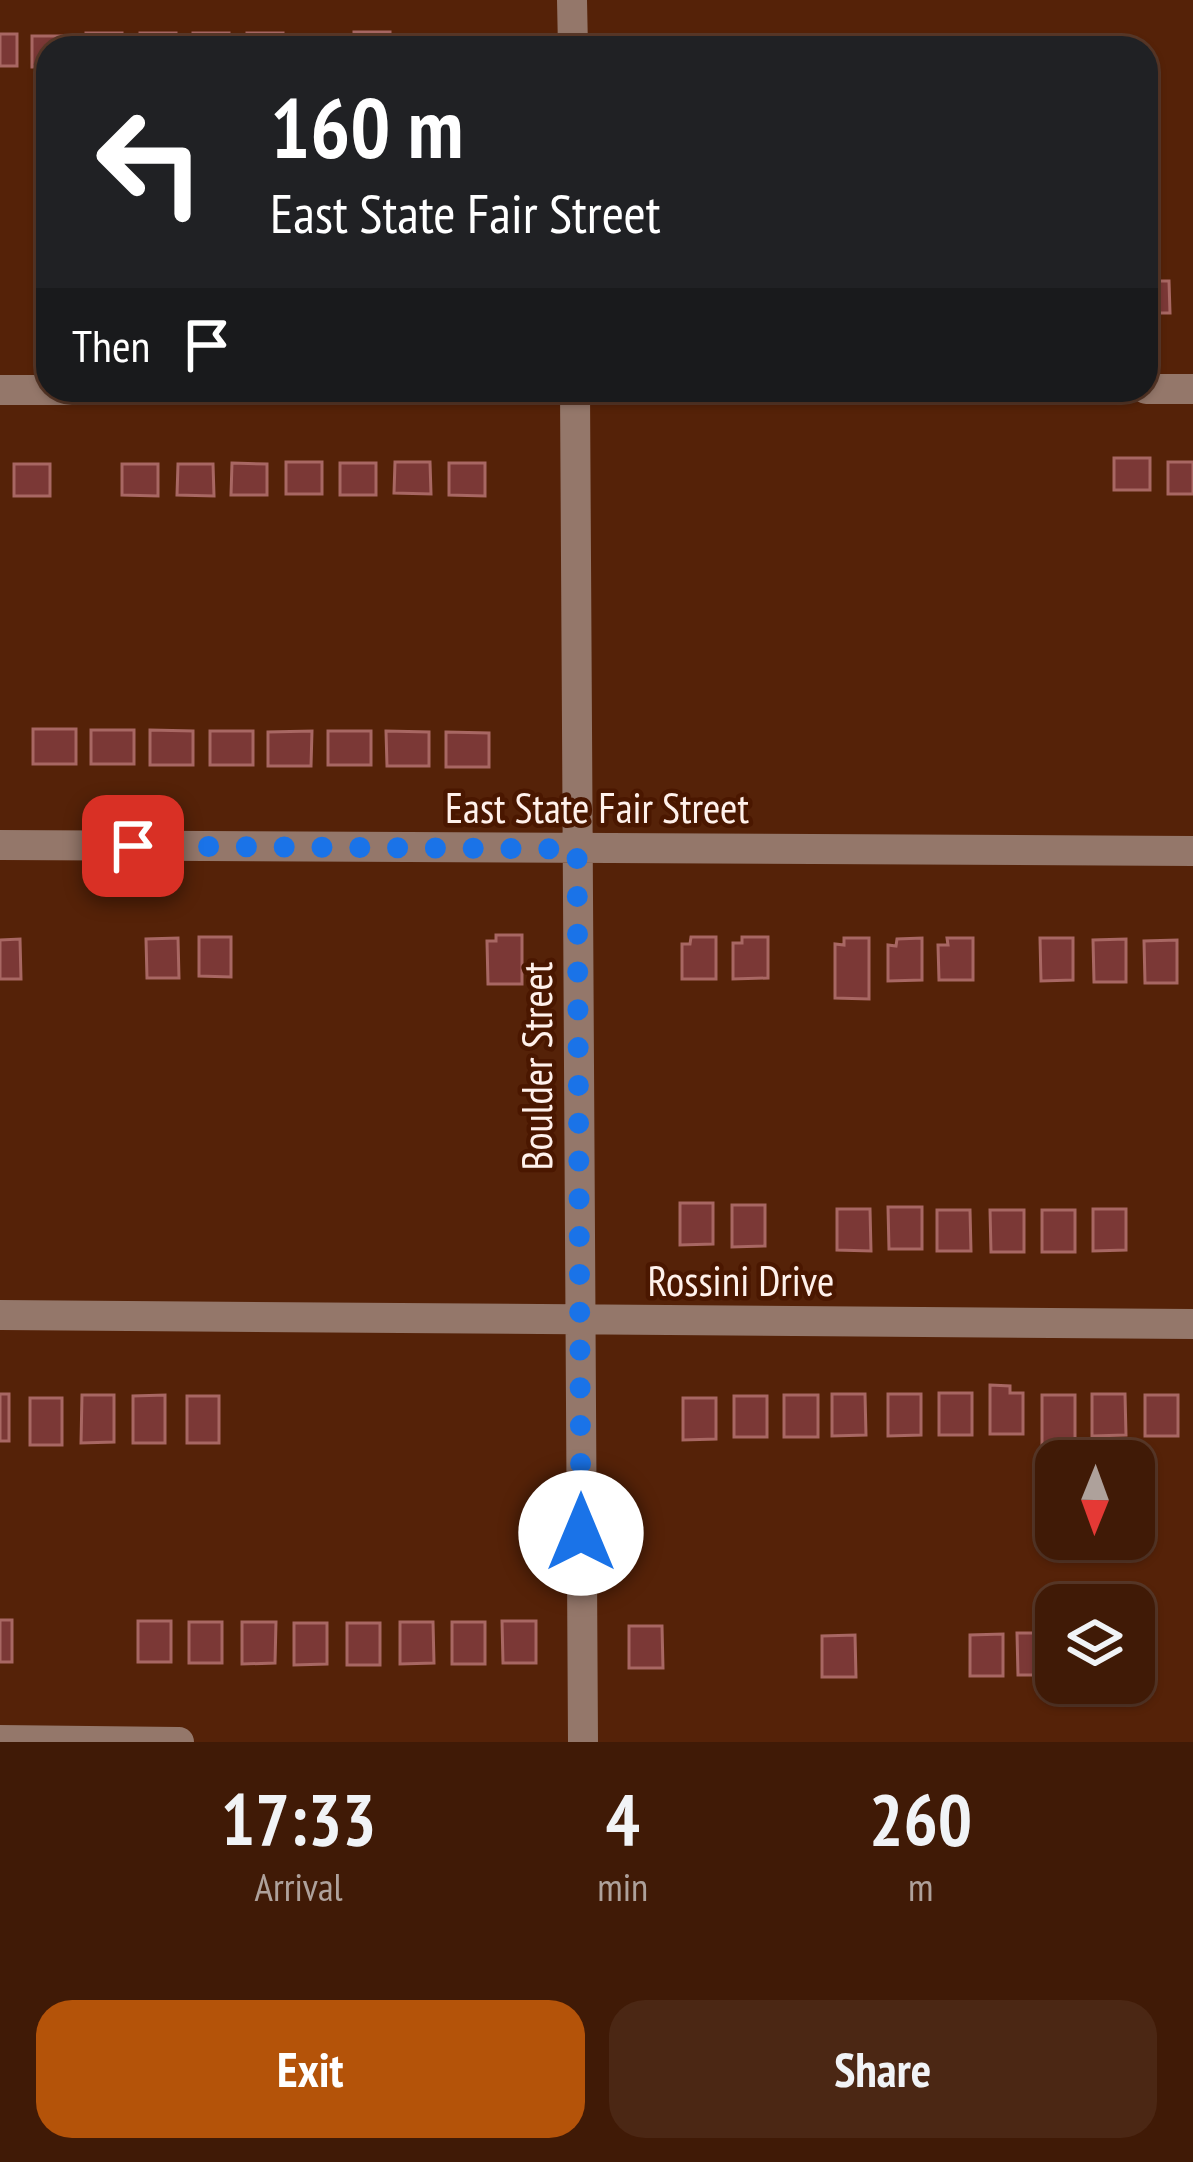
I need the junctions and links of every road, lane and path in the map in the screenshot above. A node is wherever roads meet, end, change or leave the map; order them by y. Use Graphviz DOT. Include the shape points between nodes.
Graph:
graph roads {
  1 [pos="572,0"];
  2 [pos="573,36"];
  3 [pos="1158,389"];
  4 [pos="1193,389"];
  5 [pos="0,390"];
  6 [pos="36,390"];
  7 [pos="576,402"];
  8 [pos="0,845"];
  9 [pos="577,849"];
  10 [pos="1193,850"];
  11 [pos="0,1315"];
  12 [pos="580,1321"];
  13 [pos="1193,1324"];
  14 [pos="0,1740"];
  15 [pos="179,1742"];
  16 [pos="583,1742"];
  1 -- 2 [label="street"];
  3 -- 4 [label="street"];
  5 -- 6 [label="street"];
  7 -- 9 [label="street, Boulder Street"];
  8 -- 9 [label="street, East State Fair Street"];
  9 -- 10 [label="street, East State Fair Street"];
  9 -- 12 [label="street, Boulder Street"];
  11 -- 12 [label="street, Rossini Drive"];
  12 -- 13 [label="street, Rossini Drive"];
  12 -- 16 [label="street, Boulder Street"];
  14 -- 15 [label="street"];
}
